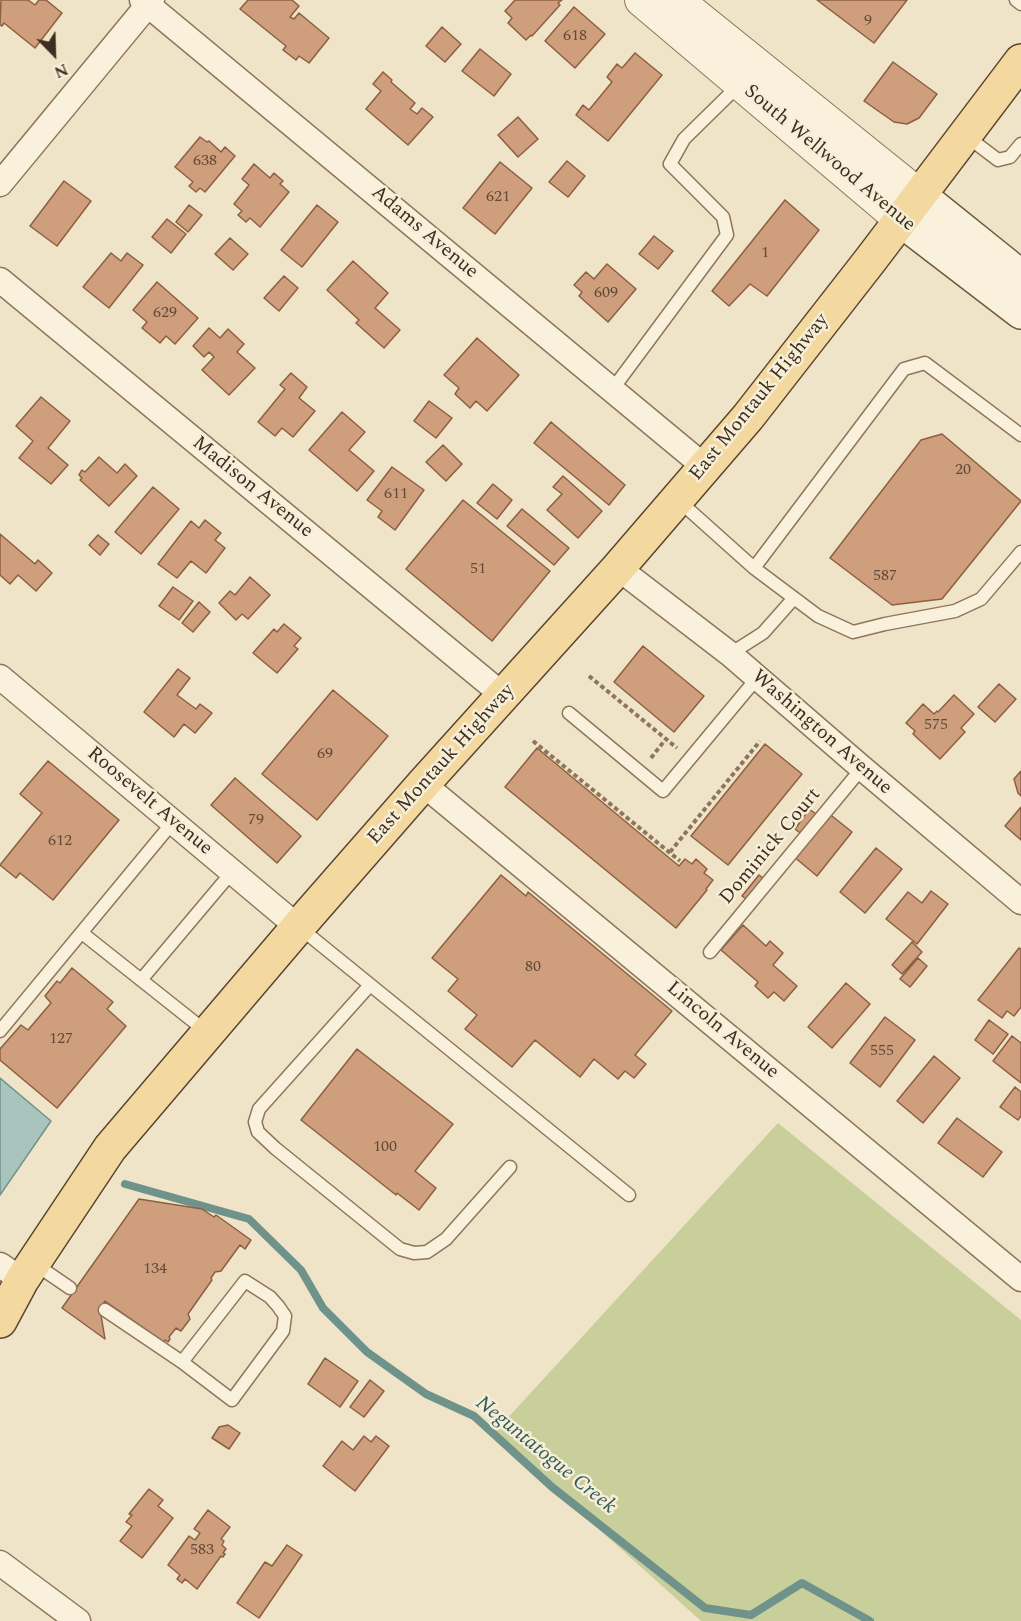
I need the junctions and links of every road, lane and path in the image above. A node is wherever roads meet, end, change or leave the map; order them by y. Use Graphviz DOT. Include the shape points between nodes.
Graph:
graph roads {
  1 [pos="641,0"];
  2 [pos="677,0"];
  3 [pos="1016,0"];
  4 [pos="147,2"];
  5 [pos="1021,4"];
  6 [pos="1020,66"];
  7 [pos="740,84"];
  8 [pos="965,135"];
  9 [pos="1021,144"];
  10 [pos="0,184"];
  11 [pos="910,207"];
  12 [pos="1021,277"];
  13 [pos="0,280"];
  14 [pos="1021,312"];
  15 [pos="612,390"];
  16 [pos="1021,435"];
  17 [pos="705,467"];
  18 [pos="678,499"];
  19 [pos="1021,552"];
  20 [pos="618,568"];
  21 [pos="754,568"];
  22 [pos="794,598"];
  23 [pos="730,654"];
  24 [pos="589,676"];
  25 [pos="0,677"];
  26 [pos="757,678"];
  27 [pos="504,696"];
  28 [pos="569,713"];
  29 [pos="683,740"];
  30 [pos="533,741"];
  31 [pos="759,741"];
  32 [pos="862,768"];
  33 [pos="423,784"];
  34 [pos="173,822"];
  35 [pos="670,852"];
  36 [pos="680,861"];
  37 [pos="232,872"];
  38 [pos="1021,902"];
  39 [pos="298,927"];
  40 [pos="82,933"];
  41 [pos="710,951"];
  42 [pos="141,980"];
  43 [pos="370,986"];
  44 [pos="0,1030"];
  45 [pos="208,1033"];
  46 [pos="510,1167"];
  47 [pos="629,1195"];
  48 [pos="18,1269"];
  49 [pos="1021,1280"];
  50 [pos="70,1288"];
  51 [pos="105,1310"];
  52 [pos="0,1321"];
  53 [pos="182,1362"];
  54 [pos="0,1563"];
  55 [pos="78,1621"];
  1 -- 7 [label="street, South Wellwood Avenue"];
  2 -- 11 [label="street, South Wellwood Avenue"];
  3 -- 5 [label="lane"];
  4 -- 10 [label="street"];
  4 -- 15 [label="street, Adams Avenue"];
  6 -- 8 [label="main road, East Montauk Highway"];
  7 -- 11 [label="street, South Wellwood Avenue"];
  7 -- 15 [label="lane" via="684,139 670,164 723,217 727,235"];
  8 -- 9 [label="lane" via="998,160 1010,157"];
  8 -- 11 [label="main road, East Montauk Highway"];
  11 -- 12 [label="main road, South Wellwood Avenue"];
  11 -- 14 [label="main road, South Wellwood Avenue"];
  11 -- 17 [label="main road, East Montauk Highway"];
  13 -- 27 [label="street, Madison Avenue"];
  15 -- 17 [label="street, Adams Avenue"];
  16 -- 21 [label="lane" via="925,363 904,369"];
  17 -- 18 [label="main road, East Montauk Highway"];
  18 -- 20 [label="main road, East Montauk Highway"];
  18 -- 21 [label="lane"];
  19 -- 22 [label="lane" via="981,600 955,611 853,632 818,616"];
  20 -- 23 [label="street, Washington Avenue"];
  20 -- 27 [label="main road, East Montauk Highway"];
  21 -- 22 [label="lane"];
  22 -- 23 [label="lane" via="764,633"];
  23 -- 26 [label="street, Washington Avenue"];
  24 -- 29 [label="path" via="677,748"];
  25 -- 34 [label="street, Roosevelt Avenue"];
  26 -- 28 [label="lane" via="663,791"];
  26 -- 32 [label="street, Washington Avenue"];
  27 -- 33 [label="main road, East Montauk Highway"];
  30 -- 35 [label="path"];
  31 -- 35 [label="path"];
  32 -- 38 [label="street, Washington Avenue"];
  32 -- 41 [label="lane, Dominick Court"];
  33 -- 39 [label="main road, East Montauk Highway"];
  33 -- 49 [label="street, Lincoln Avenue"];
  34 -- 37 [label="street, Roosevelt Avenue"];
  34 -- 40 [label="lane"];
  35 -- 36 [label="path"];
  37 -- 39 [label="street, Roosevelt Avenue"];
  37 -- 42 [label="lane"];
  39 -- 43 [label="lane"];
  39 -- 45 [label="main road, East Montauk Highway"];
  40 -- 42 [label="lane"];
  40 -- 44 [label="lane"];
  42 -- 45 [label="lane"];
  43 -- 46 [label="lane" via="259,1109 255,1122 258,1132 400,1249 414,1253 427,1252 446,1239"];
  43 -- 47 [label="lane"];
  45 -- 48 [label="main road, East Montauk Highway" via="110,1148"];
  48 -- 50 [label="lane"];
  48 -- 52 [label="main road, East Montauk Highway"];
  51 -- 53 [label="lane"];
  53 -- 53 [label="lane" via="232,1400 283,1331 285,1316 270,1297 245,1281"];
  54 -- 55 [label="street"];
}
